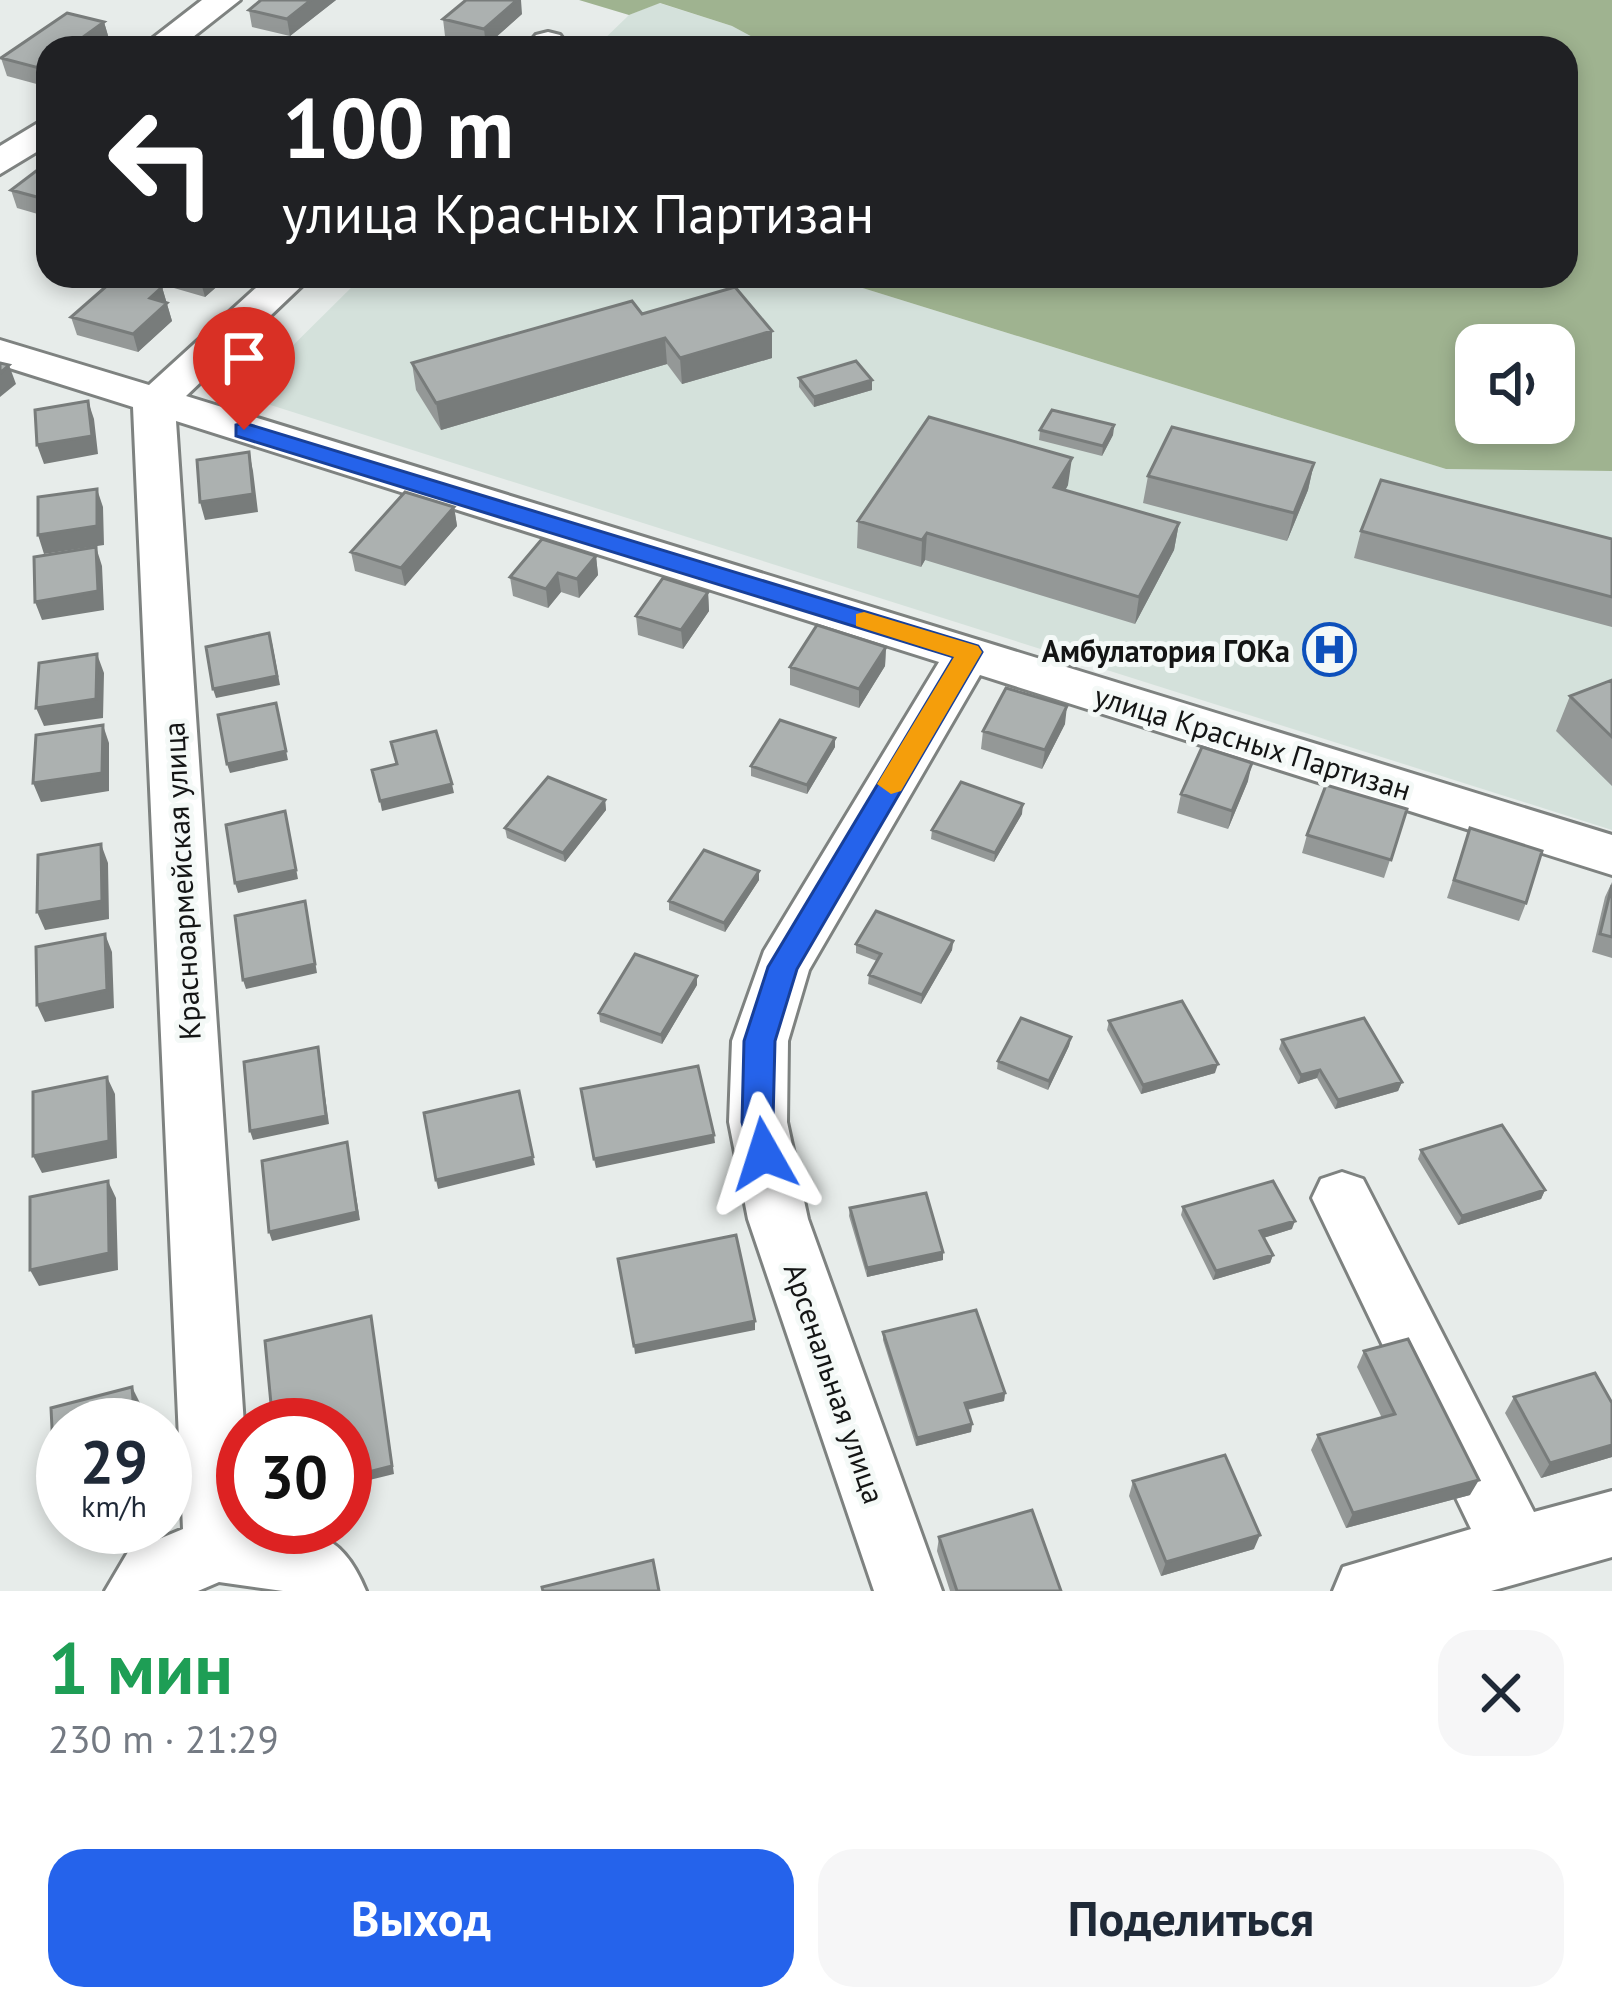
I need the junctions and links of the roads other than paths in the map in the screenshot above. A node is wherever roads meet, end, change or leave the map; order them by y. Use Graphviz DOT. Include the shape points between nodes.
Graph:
graph roads {
  1 [pos="223,0"];
  2 [pos="174,36"];
  3 [pos="36,137"];
  4 [pos="0,163"];
  5 [pos="279,288"];
  6 [pos="0,352"];
  7 [pos="154,403"];
  8 [pos="969,652"];
  9 [pos="1612,855"];
  10 [pos="1342,1198"];
  11 [pos="216,1512"];
  12 [pos="1612,1524"];
  13 [pos="216,1549"];
  14 [pos="1516,1549"];
  15 [pos="265,1554"];
  16 [pos="139,1591"];
  17 [pos="332,1591"];
  18 [pos="908,1591"];
  19 [pos="1366,1591"];
  1 -- 2 [label="street"];
  3 -- 4 [label="street"];
  5 -- 7 [label="street"];
  6 -- 7 [label="street, улица Красных Партизан"];
  7 -- 8 [label="street, улица Красных Партизан"];
  7 -- 11 [label="street, Красноармейская улица"];
  8 -- 9 [label="street, улица Красных Партизан"];
  8 -- 18 [label="street, Арсенальная улица" via="783,967 760,1041 758,1122 778,1219"];
  10 -- 14 [label="street"];
  12 -- 14 [label="street"];
  13 -- 16 [label="street" via="152,1576"];
  14 -- 19 [label="street"];
  15 -- 17 [label="street" via="297,1558"];
}
